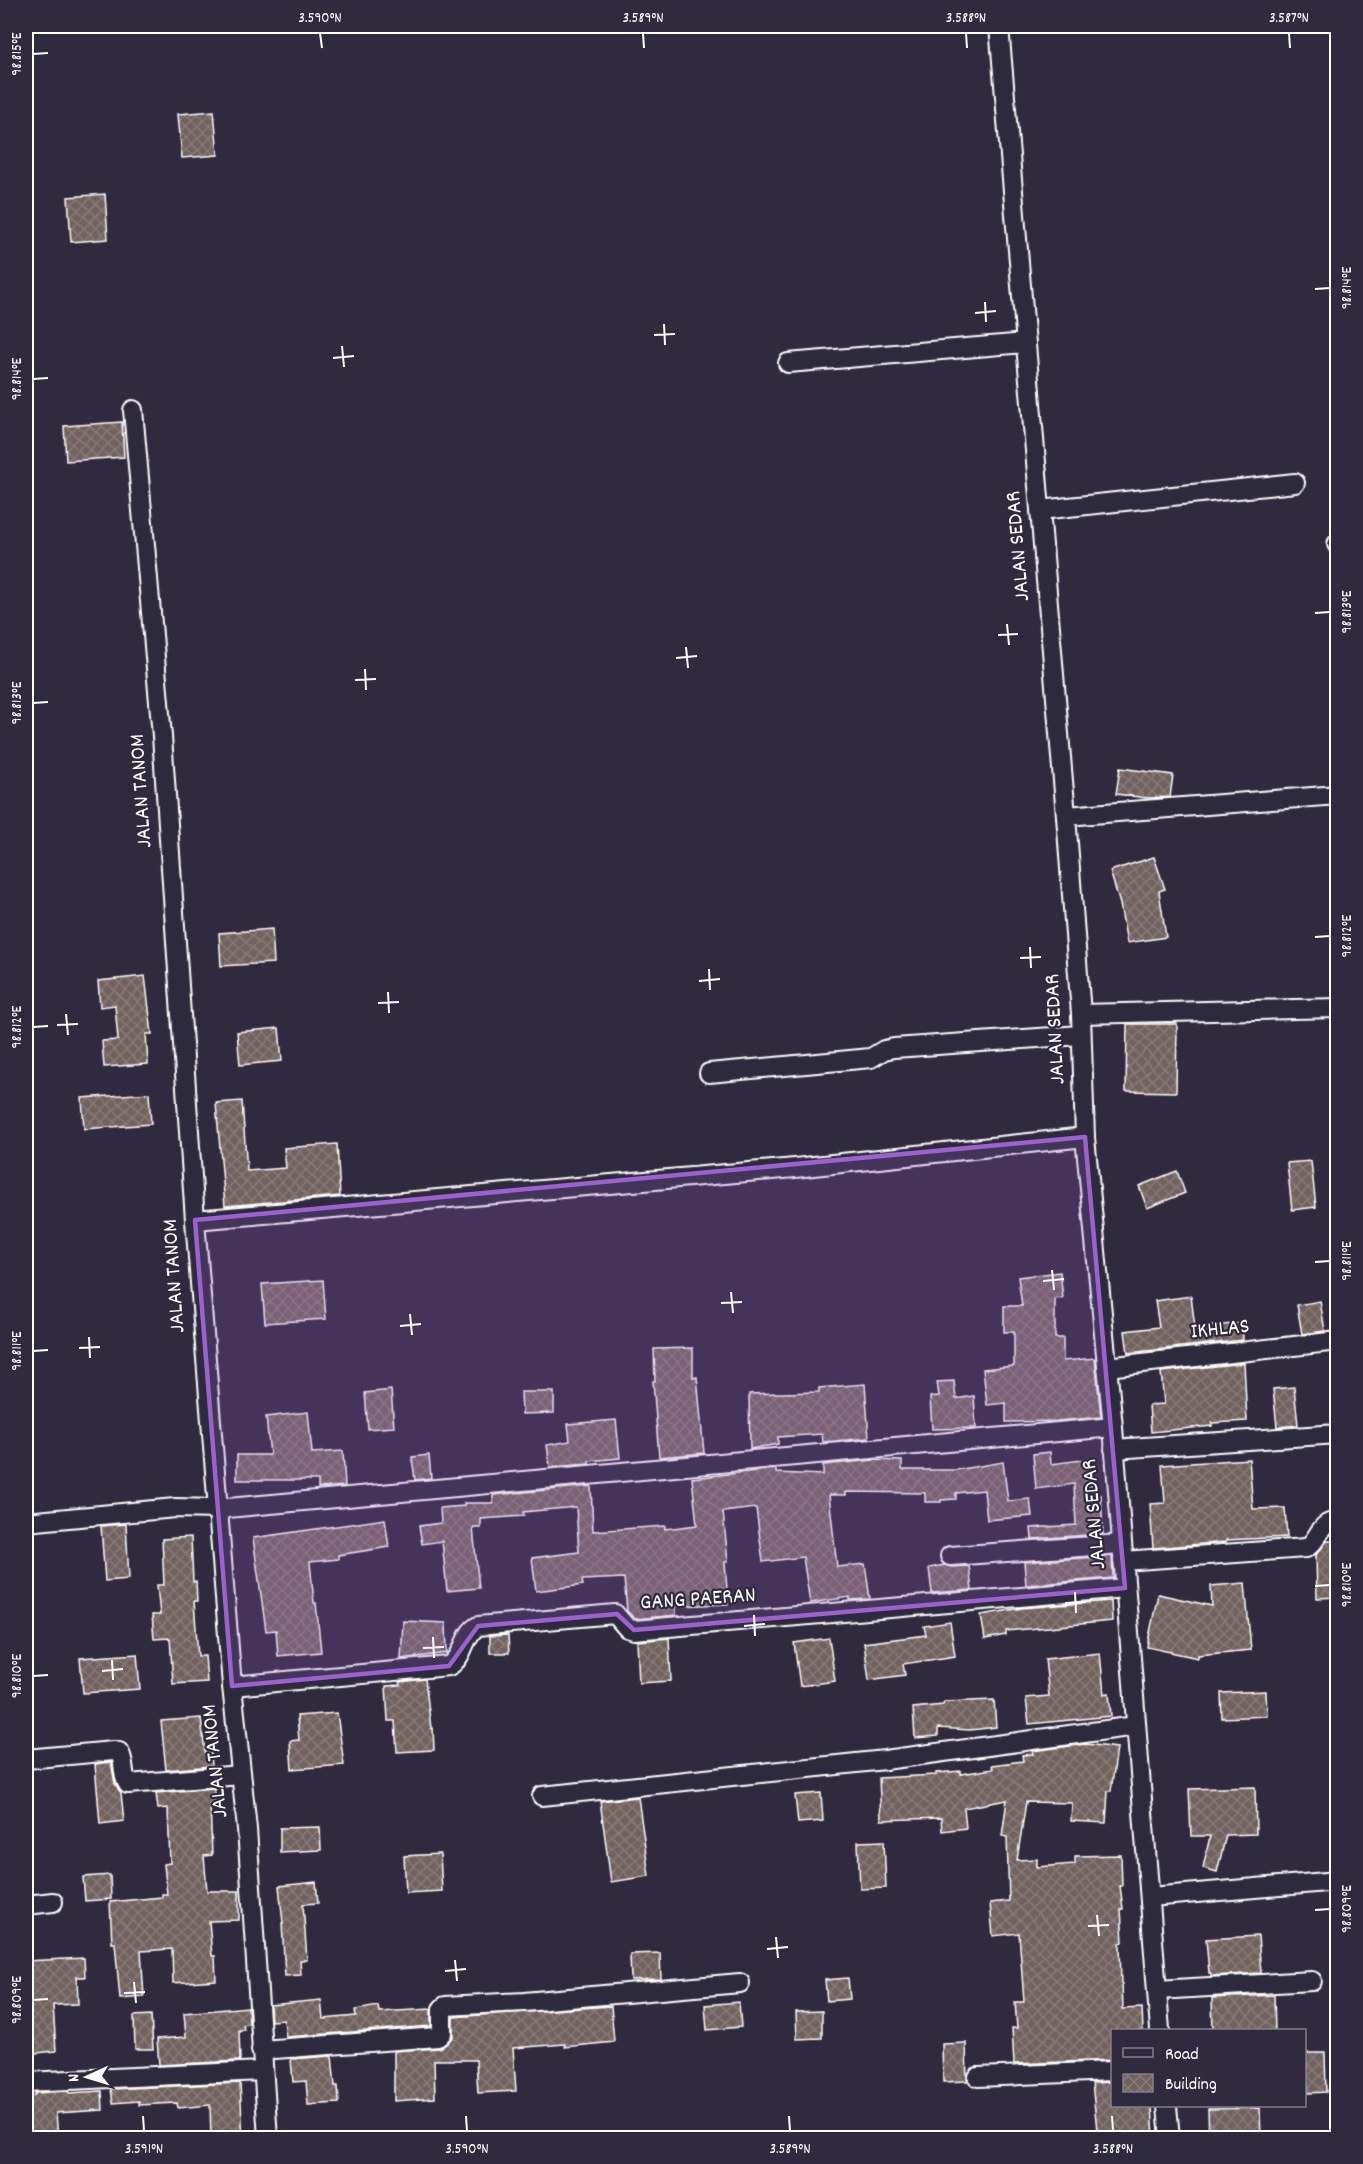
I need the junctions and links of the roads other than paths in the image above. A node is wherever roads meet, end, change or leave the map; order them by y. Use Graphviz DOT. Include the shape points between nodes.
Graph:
graph roads {
  1 [pos="999,26"];
  2 [pos="1026,343"];
  3 [pos="788,363"];
  4 [pos="133,410"];
  5 [pos="1295,483"];
  6 [pos="1040,510"];
  7 [pos="1338,795"];
  8 [pos="1066,816"];
  9 [pos="1338,1008"];
  10 [pos="1081,1014"];
  11 [pos="1081,1035"];
  12 [pos="709,1072"];
  13 [pos="1085,1137"];
  14 [pos="195,1220"];
  15 [pos="1338,1341"];
  16 [pos="1107,1367"];
  17 [pos="1113,1427"];
  18 [pos="1338,1434"];
  19 [pos="1114,1449"];
  20 [pos="218,1509"];
  21 [pos="26,1522"];
  22 [pos="1338,1523"];
  23 [pos="1122,1553"];
  24 [pos="950,1556"];
  25 [pos="1125,1588"];
  26 [pos="232,1686"];
  27 [pos="1136,1726"];
  28 [pos="26,1759"];
  29 [pos="241,1775"];
  30 [pos="542,1796"];
  31 [pos="1338,1881"];
  32 [pos="1150,1897"];
  33 [pos="53,1902"];
  34 [pos="26,1905"];
  35 [pos="1312,1981"];
  36 [pos="740,1983"];
  37 [pos="1157,1990"];
  38 [pos="1160,2029"];
  39 [pos="261,2050"];
  40 [pos="262,2071"];
  41 [pos="1111,2071"];
  42 [pos="978,2077"];
  43 [pos="26,2082"];
  44 [pos="1167,2107"];
  45 [pos="268,2139"];
  46 [pos="1170,2139"];
  1 -- 2 [label="street, JALAN SEDAR"];
  2 -- 3 [label="street"];
  2 -- 6 [label="street, JALAN SEDAR"];
  4 -- 14 [label="street, JALAN TANOM" via="162,736"];
  5 -- 6 [label="street"];
  6 -- 8 [label="street, JALAN SEDAR"];
  7 -- 8 [label="street"];
  8 -- 10 [label="street, JALAN SEDAR"];
  9 -- 10 [label="street"];
  10 -- 11 [label="street, JALAN SEDAR"];
  11 -- 12 [label="street" via="894,1048 871,1058"];
  11 -- 13 [label="street, JALAN SEDAR"];
  13 -- 14 [label="street" via="795,1168"];
  13 -- 16 [label="street, JALAN SEDAR"];
  14 -- 20 [label="street, JALAN TANOM"];
  15 -- 16 [label="street, IKHLAS"];
  16 -- 17 [label="street, JALAN SEDAR"];
  17 -- 19 [label="street, JALAN SEDAR"];
  17 -- 20 [label="street"];
  18 -- 19 [label="street"];
  19 -- 23 [label="street, JALAN SEDAR"];
  20 -- 21 [label="street" via="175,1508"];
  20 -- 26 [label="street, JALAN TANOM"];
  22 -- 23 [label="street" via="1324,1525 1310,1547 1305,1548"];
  23 -- 24 [label="street"];
  23 -- 25 [label="street, JALAN SEDAR"];
  25 -- 26 [label="street, GANG PAERAN" via="634,1630 615,1614 478,1626 471,1631 458,1658 448,1666"];
  25 -- 27 [label="street, JALAN SEDAR"];
  26 -- 29 [label="street, JALAN TANOM"];
  27 -- 30 [label="street" via="885,1760"];
  27 -- 32 [label="street, JALAN SEDAR"];
  28 -- 29 [label="street" via="119,1752 128,1784"];
  29 -- 39 [label="street, JALAN TANOM"];
  31 -- 32 [label="street"];
  32 -- 37 [label="street, JALAN SEDAR"];
  33 -- 34 [label="street"];
  35 -- 37 [label="street"];
  36 -- 39 [label="street" via="445,2006 442,2033 438,2037"];
  37 -- 38 [label="street, JALAN SEDAR"];
  39 -- 40 [label="street, JALAN TANOM"];
  40 -- 43 [label="street"];
  40 -- 45 [label="street, JALAN TANOM"];
  41 -- 42 [label="street"];
  44 -- 46 [label="street"];
}
